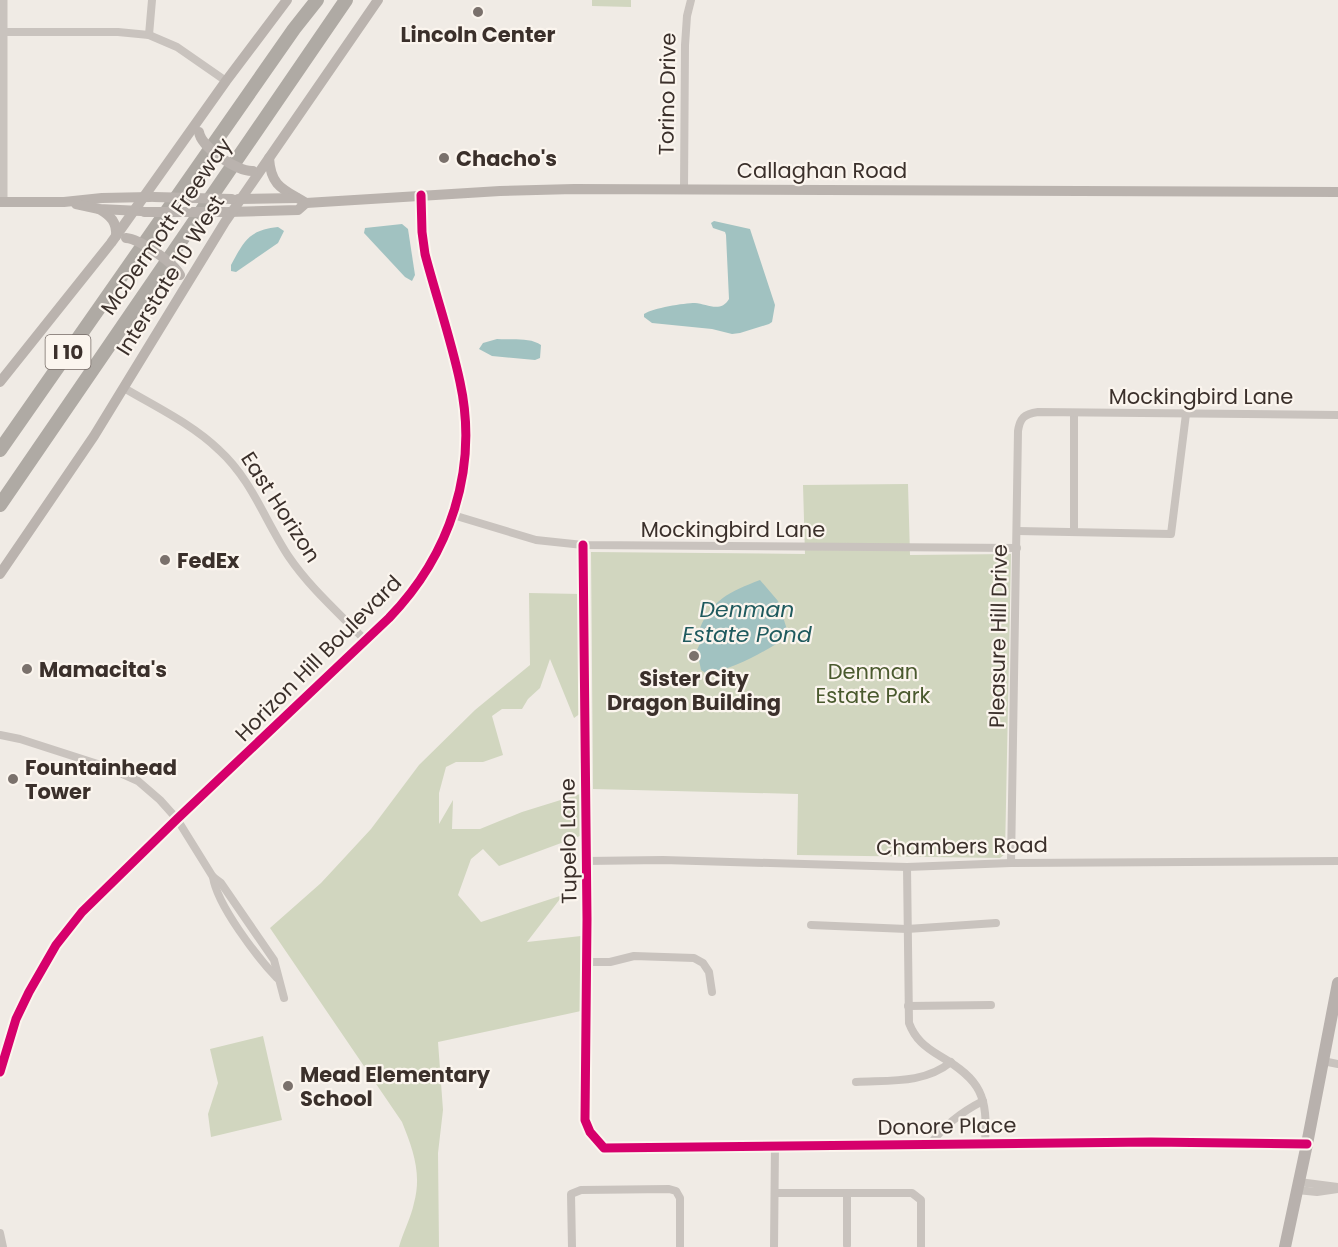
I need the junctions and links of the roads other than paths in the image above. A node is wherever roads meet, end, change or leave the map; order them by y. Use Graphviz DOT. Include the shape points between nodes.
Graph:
graph roads {
  1 [pos="3,0"];
  2 [pos="152,0"];
  3 [pos="287,0"];
  4 [pos="307,0"];
  5 [pos="317,0"];
  6 [pos="346,0"];
  7 [pos="354,0"];
  8 [pos="378,0"];
  9 [pos="691,0"];
  10 [pos="337,15"];
  11 [pos="294,29"];
  12 [pos="3,32"];
  13 [pos="149,35"];
  14 [pos="226,81"];
  15 [pos="200,119"];
  16 [pos="267,162"];
  17 [pos="684,189"];
  18 [pos="1338,192"];
  19 [pos="421,195"];
  20 [pos="149,197"];
  21 [pos="237,199"];
  22 [pos="302,200"];
  23 [pos="2,202"];
  24 [pos="64,202"];
  25 [pos="99,209"];
  26 [pos="140,211"];
  27 [pos="229,212"];
  28 [pos="118,239"];
  29 [pos="182,291"];
  30 [pos="0,382"];
  31 [pos="124,388"];
  32 [pos="1074,413"];
  33 [pos="1028,414"];
  34 [pos="1186,414"];
  35 [pos="1338,415"];
  36 [pos="0,450"];
  37 [pos="0,506"];
  38 [pos="453,515"];
  39 [pos="1018,531"];
  40 [pos="1074,531"];
  41 [pos="583,545"];
  42 [pos="1017,548"];
  43 [pos="0,574"];
  44 [pos="366,641"];
  45 [pos="0,735"];
  46 [pos="177,819"];
  47 [pos="586,861"];
  48 [pos="1338,861"];
  49 [pos="1011,863"];
  50 [pos="907,867"];
  51 [pos="213,877"];
  52 [pos="996,923"];
  53 [pos="811,925"];
  54 [pos="907,929"];
  55 [pos="260,940"];
  56 [pos="251,946"];
  57 [pos="586,962"];
  58 [pos="279,980"];
  59 [pos="1338,983"];
  60 [pos="712,992"];
  61 [pos="284,998"];
  62 [pos="992,1005"];
  63 [pos="908,1006"];
  64 [pos="1323,1061"];
  65 [pos="951,1062"];
  66 [pos="1338,1064"];
  67 [pos="0,1072"];
  68 [pos="856,1082"];
  69 [pos="983,1101"];
  70 [pos="592,1135"];
  71 [pos="985,1143"];
  72 [pos="1307,1144"];
  73 [pos="776,1145"];
  74 [pos="928,1146"];
  75 [pos="1298,1186"];
  76 [pos="1338,1188"];
  77 [pos="775,1193"];
  78 [pos="847,1193"];
  79 [pos="0,1233"];
  80 [pos="847,1245"];
  81 [pos="3,1247"];
  82 [pos="572,1247"];
  83 [pos="680,1247"];
  84 [pos="774,1247"];
  85 [pos="921,1247"];
  86 [pos="1285,1247"];
  1 -- 12 [label="street"];
  2 -- 13 [label="street"];
  3 -- 14 [label="main road"];
  4 -- 11 [label="highway"];
  5 -- 11 [label="highway, McDermott Freeway / I 10"];
  6 -- 10 [label="highway, McDermott Freeway / I 10"];
  7 -- 10 [label="highway"];
  8 -- 16 [label="main road, Interstate 10 West"];
  9 -- 17 [label="street, Torino Drive" via="685,45"];
  10 -- 37 [label="highway, McDermott Freeway / I 10"];
  11 -- 36 [label="highway, McDermott Freeway / I 10"];
  12 -- 13 [label="street"];
  12 -- 23 [label="street"];
  13 -- 14 [label="street" via="177,46"];
  14 -- 15 [label="main road"];
  15 -- 16 [label="main road, bridge" via="200,137 239,169 252,171"];
  15 -- 20 [label="main road"];
  16 -- 21 [label="main road, Interstate 10 West"];
  16 -- 22 [label="main road" via="279,188"];
  17 -- 18 [label="main road, Callaghan Road"];
  17 -- 19 [label="main road, Callaghan Road"];
  19 -- 22 [label="main road, Callaghan Road"];
  19 -- 38 [label="street, Horizon Hill Boulevard" via="425,254 465,411 465,463"];
  20 -- 21 [label="main road, Callaghan Road, bridge"];
  20 -- 24 [label="main road, Callaghan Road"];
  20 -- 26 [label="main road"];
  21 -- 22 [label="main road, Callaghan Road"];
  21 -- 27 [label="main road, Interstate 10 West"];
  22 -- 27 [label="main road, Callaghan Road" via="298,210"];
  23 -- 24 [label="main road, Callaghan Road"];
  24 -- 25 [label="main road, Callaghan Road"];
  25 -- 26 [label="main road, Callaghan Road"];
  25 -- 28 [label="main road" via="113,219"];
  26 -- 27 [label="main road, Callaghan Road, bridge"];
  26 -- 28 [label="main road"];
  27 -- 29 [label="main road, Interstate 10 West"];
  28 -- 29 [label="main road, bridge" via="137,241 176,268"];
  28 -- 30 [label="main road"];
  29 -- 31 [label="main road, Interstate 10 West"];
  31 -- 43 [label="main road, Interstate 10 West"];
  31 -- 44 [label="street, East Horizon" via="197,432 235,466 290,559"];
  32 -- 33 [label="street, Mockingbird Lane"];
  32 -- 34 [label="street, Mockingbird Lane"];
  32 -- 40 [label="street"];
  33 -- 39 [label="street, Pleasure Hill Drive" via="1022,418 1018,431"];
  34 -- 35 [label="street, Mockingbird Lane"];
  34 -- 40 [label="street" via="1171,534"];
  38 -- 41 [label="street, Mockingbird Lane" via="536,540"];
  38 -- 44 [label="street, Horizon Hill Boulevard" via="415,589"];
  39 -- 40 [label="street"];
  39 -- 42 [label="street, Pleasure Hill Drive"];
  41 -- 42 [label="street, Mockingbird Lane"];
  41 -- 47 [label="street, Tupelo Lane"];
  42 -- 49 [label="street, Pleasure Hill Drive"];
  44 -- 46 [label="street, Horizon Hill Boulevard"];
  45 -- 46 [label="street" via="128,776 160,800"];
  46 -- 51 [label="street"];
  46 -- 67 [label="street, Horizon Hill Boulevard" via="88,905 56,945 19,1012"];
  47 -- 50 [label="street, Chambers Road"];
  47 -- 57 [label="street, Tupelo Lane"];
  48 -- 49 [label="street, Chambers Road"];
  49 -- 50 [label="street, Chambers Road"];
  50 -- 54 [label="street"];
  51 -- 55 [label="street"];
  51 -- 56 [label="street" via="214,888"];
  52 -- 54 [label="street"];
  53 -- 54 [label="street"];
  54 -- 63 [label="street"];
  55 -- 56 [label="street"];
  55 -- 58 [label="street" via="274,960"];
  56 -- 58 [label="street"];
  57 -- 60 [label="street" via="634,956 694,958 709,972"];
  57 -- 70 [label="street, Tupelo Lane" via="585,1120"];
  58 -- 61 [label="street"];
  59 -- 64 [label="main road"];
  62 -- 63 [label="street"];
  63 -- 65 [label="street" via="914,1036"];
  64 -- 66 [label="street"];
  64 -- 72 [label="main road"];
  65 -- 68 [label="street" via="923,1078"];
  65 -- 69 [label="street" via="974,1082"];
  69 -- 71 [label="street"];
  69 -- 74 [label="street" via="962,1112"];
  70 -- 73 [label="street, Donore Place" via="606,1149"];
  71 -- 72 [label="street, Donore Place"];
  71 -- 74 [label="street, Donore Place"];
  72 -- 75 [label="main road"];
  73 -- 74 [label="street, Donore Place"];
  73 -- 77 [label="street"];
  75 -- 76 [label="street"];
  75 -- 86 [label="main road"];
  77 -- 78 [label="street"];
  77 -- 84 [label="street"];
  78 -- 80 [label="street"];
  78 -- 85 [label="street" via="916,1195 921,1200"];
  79 -- 81 [label="street"];
  82 -- 83 [label="street" via="572,1194 581,1190 669,1189 680,1198"];
}
